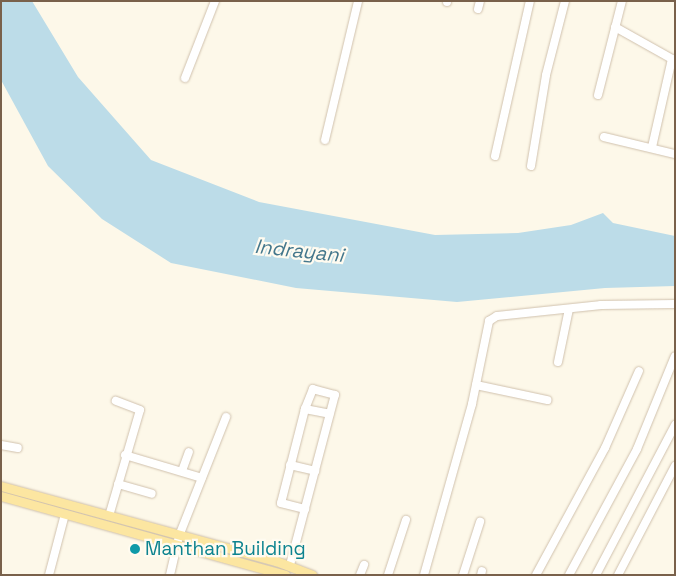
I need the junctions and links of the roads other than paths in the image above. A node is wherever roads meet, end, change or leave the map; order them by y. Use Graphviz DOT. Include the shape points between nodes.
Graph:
graph roads {
  1 [pos="214,1"];
  2 [pos="358,1"];
  3 [pos="530,1"];
  4 [pos="565,1"];
  5 [pos="622,1"];
  6 [pos="615,26"];
  7 [pos="673,59"];
  8 [pos="185,78"];
  9 [pos="598,95"];
  10 [pos="604,137"];
  11 [pos="325,140"];
  12 [pos="652,147"];
  13 [pos="675,154"];
  14 [pos="496,156"];
  15 [pos="531,166"];
  16 [pos="675,304"];
  17 [pos="569,308"];
  18 [pos="675,356"];
  19 [pos="558,362"];
  20 [pos="639,371"];
  21 [pos="476,384"];
  22 [pos="547,400"];
  23 [pos="116,401"];
  24 [pos="305,409"];
  25 [pos="330,414"];
  26 [pos="226,417"];
  27 [pos="675,424"];
  28 [pos="1,445"];
  29 [pos="18,448"];
  30 [pos="188,452"];
  31 [pos="125,455"];
  32 [pos="290,465"];
  33 [pos="675,466"];
  34 [pos="315,471"];
  35 [pos="182,472"];
  36 [pos="202,478"];
  37 [pos="118,484"];
  38 [pos="1,486"];
  39 [pos="152,494"];
  40 [pos="1,496"];
  41 [pos="305,509"];
  42 [pos="65,514"];
  43 [pos="110,516"];
  44 [pos="406,520"];
  45 [pos="480,522"];
  46 [pos="178,540"];
  47 [pos="364,565"];
  48 [pos="290,566"];
  49 [pos="49,575"];
  50 [pos="170,575"];
  51 [pos="285,575"];
  52 [pos="312,575"];
  53 [pos="360,575"];
  54 [pos="388,575"];
  55 [pos="424,575"];
  56 [pos="462,575"];
  57 [pos="536,575"];
  58 [pos="569,575"];
  59 [pos="596,575"];
  60 [pos="618,575"];
  1 -- 8 [label="street"];
  2 -- 11 [label="street"];
  3 -- 14 [label="street"];
  4 -- 15 [label="street" via="546,76"];
  5 -- 6 [label="street"];
  6 -- 7 [label="street"];
  6 -- 9 [label="street"];
  7 -- 12 [label="street"];
  10 -- 12 [label="street"];
  12 -- 13 [label="street"];
  16 -- 17 [label="street" via="632,302"];
  17 -- 19 [label="street"];
  17 -- 21 [label="street" via="497,316 489,320"];
  18 -- 58 [label="street" via="637,449"];
  20 -- 57 [label="street" via="605,448"];
  21 -- 22 [label="street"];
  21 -- 55 [label="street"];
  23 -- 31 [label="street" via="140,410"];
  24 -- 25 [label="street"];
  24 -- 25 [label="street" via="313,389 335,395"];
  24 -- 32 [label="street"];
  25 -- 34 [label="street"];
  26 -- 36 [label="street"];
  27 -- 59 [label="street"];
  28 -- 29 [label="street"];
  30 -- 35 [label="street"];
  31 -- 35 [label="street"];
  31 -- 37 [label="street"];
  32 -- 34 [label="street"];
  32 -- 41 [label="street" via="282,503"];
  33 -- 60 [label="street"];
  34 -- 41 [label="street"];
  35 -- 36 [label="street"];
  36 -- 46 [label="street"];
  37 -- 39 [label="street"];
  37 -- 43 [label="street"];
  38 -- 43 [label="main road"];
  40 -- 42 [label="main road"];
  41 -- 48 [label="street"];
  42 -- 46 [label="main road"];
  42 -- 49 [label="street"];
  43 -- 46 [label="main road"];
  44 -- 54 [label="street"];
  45 -- 56 [label="street"];
  46 -- 48 [label="main road"];
  46 -- 50 [label="street"];
  46 -- 51 [label="main road"];
  47 -- 53 [label="street"];
  48 -- 52 [label="main road"];
}
